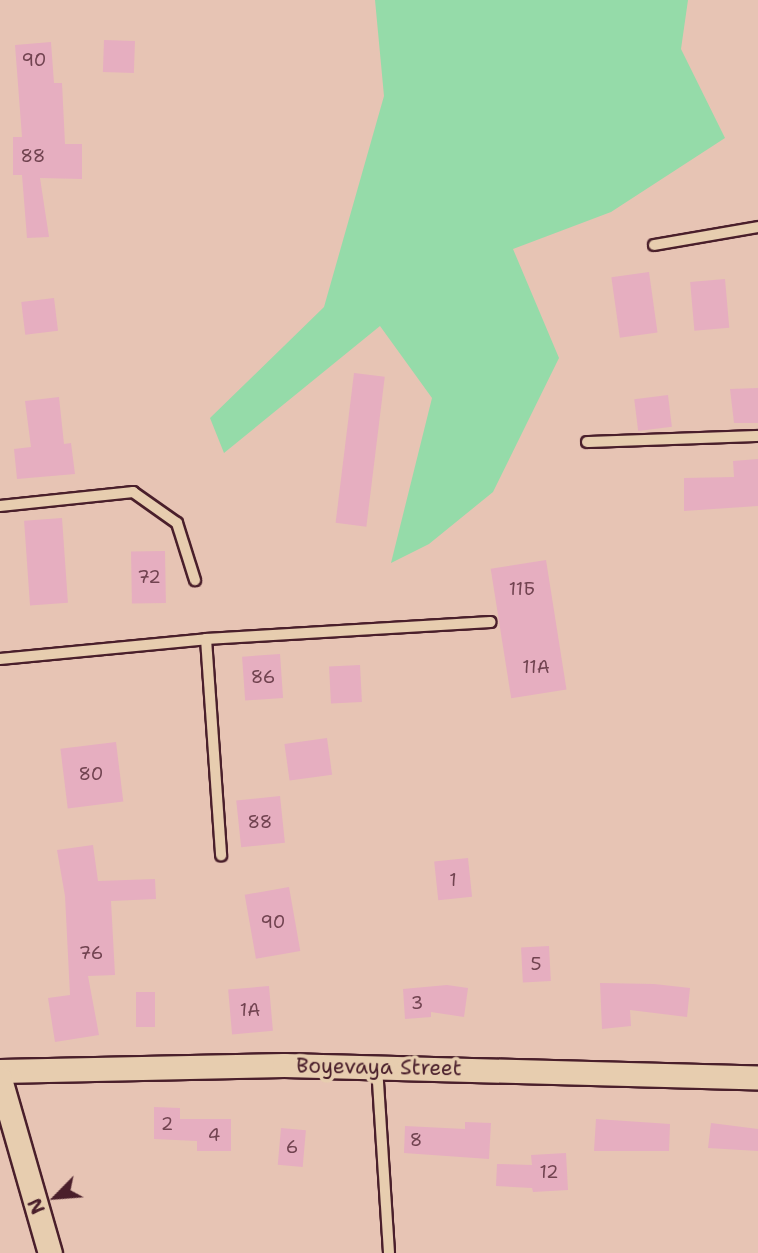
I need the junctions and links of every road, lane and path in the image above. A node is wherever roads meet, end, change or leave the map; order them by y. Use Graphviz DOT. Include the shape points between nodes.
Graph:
graph roads {
  1 [pos="758,227"];
  2 [pos="654,246"];
  3 [pos="758,436"];
  4 [pos="587,442"];
  5 [pos="0,506"];
  6 [pos="195,580"];
  7 [pos="490,622"];
  8 [pos="206,639"];
  9 [pos="0,659"];
  10 [pos="221,855"];
  11 [pos="377,1067"];
  12 [pos="0,1071"];
  13 [pos="758,1077"];
  14 [pos="0,1079"];
  15 [pos="50,1253"];
  16 [pos="388,1253"];
  1 -- 2 [label="lane"];
  3 -- 4 [label="lane"];
  5 -- 6 [label="lane" via="133,492 177,523"];
  7 -- 8 [label="lane"];
  8 -- 9 [label="lane"];
  8 -- 10 [label="lane"];
  11 -- 12 [label="street, Boyevaya Street"];
  11 -- 13 [label="street, Boyevaya Street"];
  11 -- 16 [label="lane"];
  14 -- 15 [label="street"];
}
